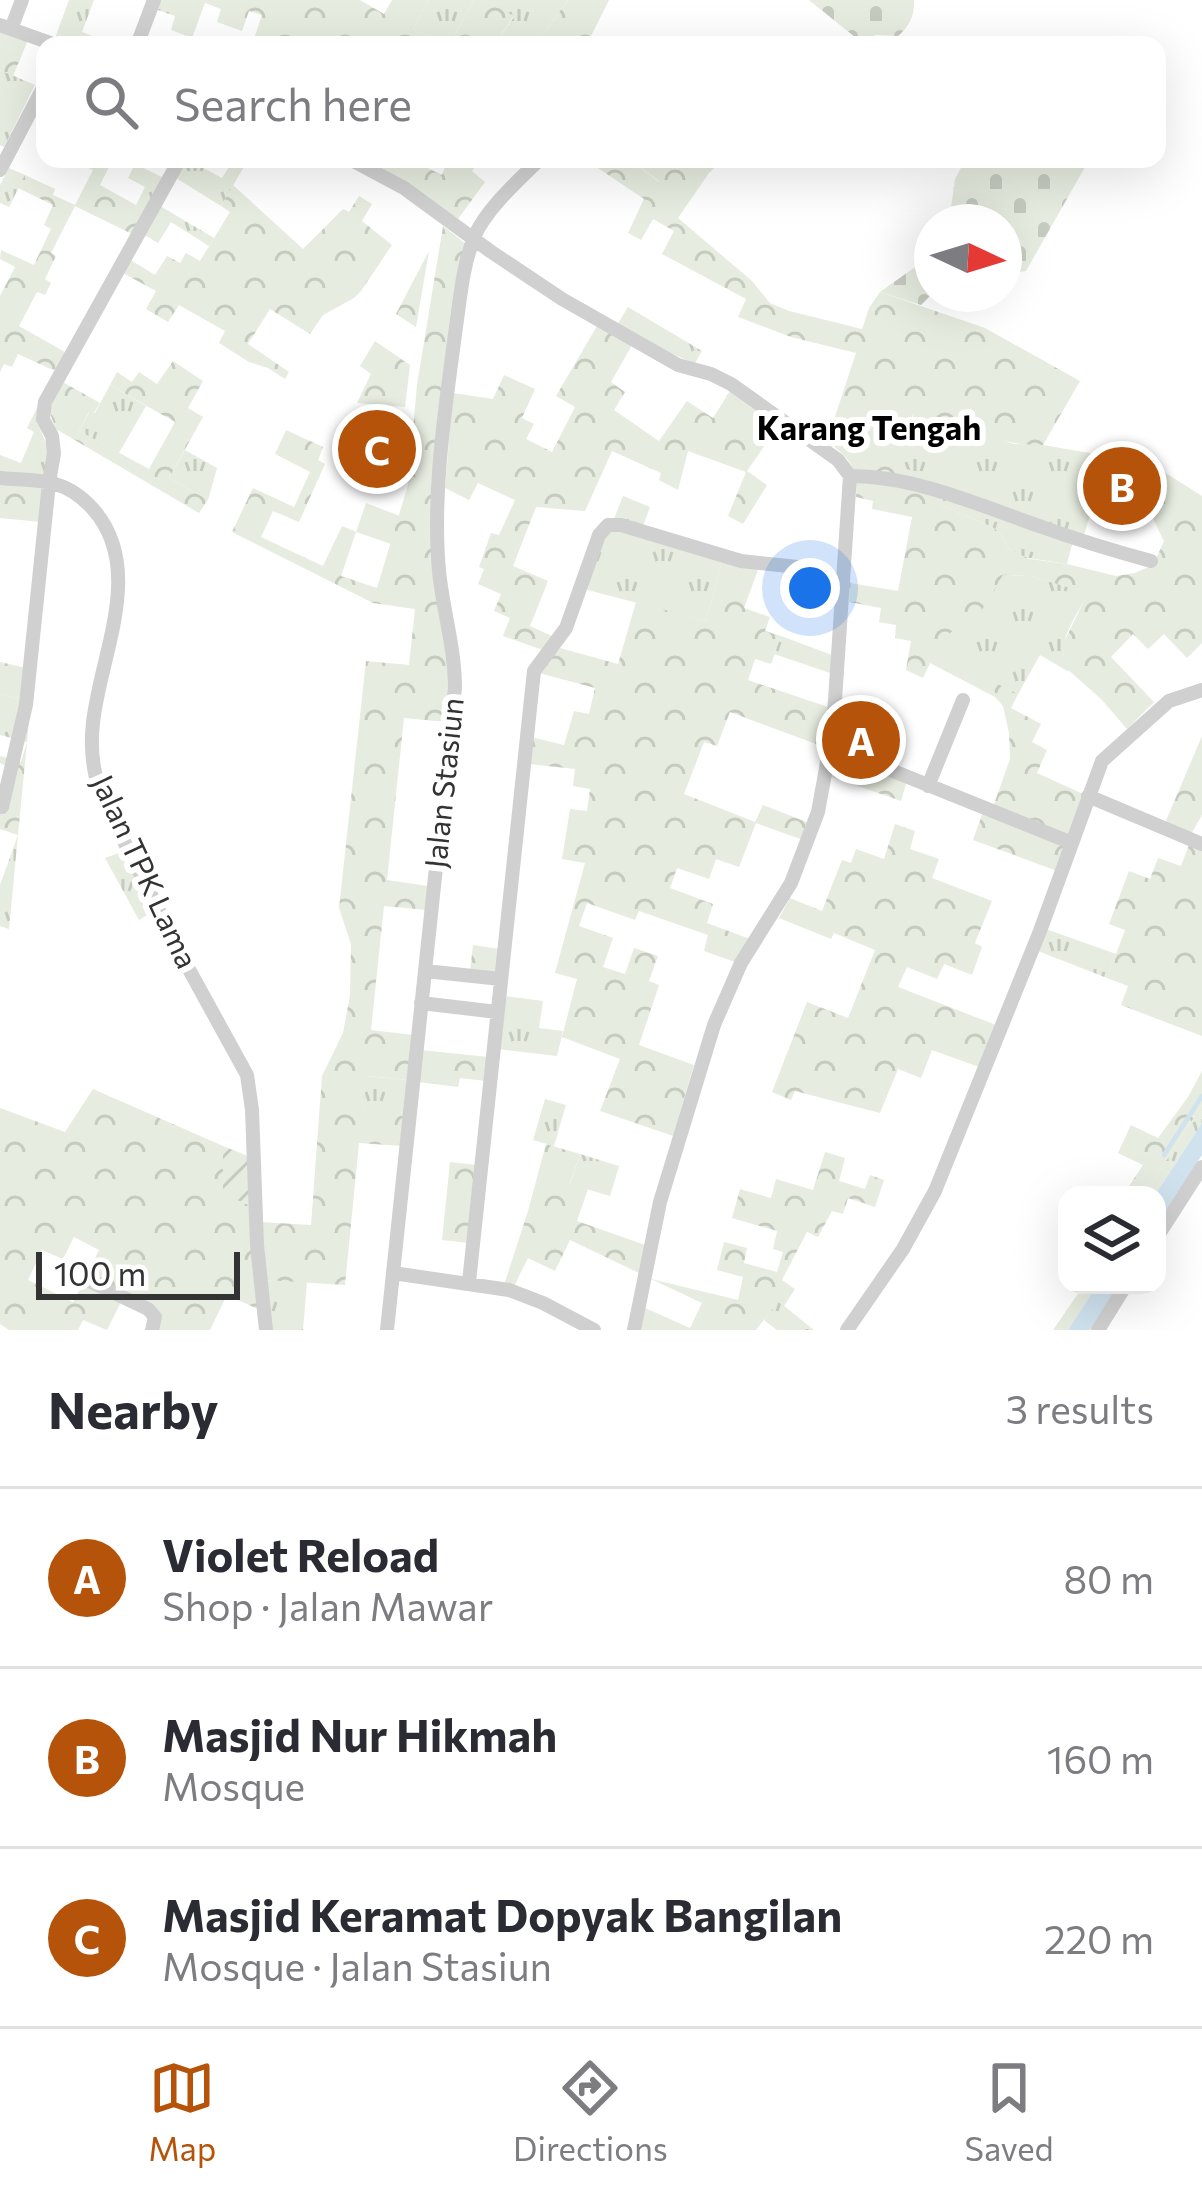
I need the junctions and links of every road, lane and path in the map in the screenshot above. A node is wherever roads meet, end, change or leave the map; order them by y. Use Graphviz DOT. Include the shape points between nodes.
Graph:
graph roads {
  1 [pos="22,0"];
  2 [pos="154,0"];
  3 [pos="6,27"];
  4 [pos="140,36"];
  5 [pos="36,38"];
  6 [pos="36,100"];
  7 [pos="175,168"];
  8 [pos="367,168"];
  9 [pos="532,168"];
  10 [pos="0,170"];
  11 [pos="474,238"];
  12 [pos="850,476"];
  13 [pos="0,478"];
  14 [pos="49,482"];
  15 [pos="1151,561"];
  16 [pos="844,585"];
  17 [pos="1202,690"];
  18 [pos="963,700"];
  19 [pos="831,746"];
  20 [pos="928,786"];
  21 [pos="1088,796"];
  22 [pos="2,807"];
  23 [pos="1072,843"];
  24 [pos="1202,844"];
  25 [pos="425,971"];
  26 [pos="501,979"];
  27 [pos="422,1004"];
  28 [pos="497,1012"];
  29 [pos="1202,1167"];
  30 [pos="1166,1223"];
  31 [pos="393,1273"];
  32 [pos="87,1280"];
  33 [pos="469,1282"];
  34 [pos="1120,1294"];
  35 [pos="152,1330"];
  36 [pos="266,1330"];
  37 [pos="387,1330"];
  38 [pos="594,1330"];
  39 [pos="634,1330"];
  40 [pos="847,1330"];
  41 [pos="1098,1330"];
  1 -- 3 [label="street"];
  2 -- 4 [label="street"];
  3 -- 5 [label="street"];
  6 -- 10 [label="street"];
  7 -- 14 [label="street" via="45,402 54,454"];
  8 -- 11 [label="street"];
  9 -- 11 [label="street"];
  11 -- 12 [label="street" via="648,348 731,384"];
  11 -- 25 [label="street, Jalan Stasiun" via="442,437 439,560 455,688"];
  12 -- 15 [label="street" via="955,497"];
  12 -- 16 [label="street"];
  13 -- 14 [label="street"];
  14 -- 22 [label="street" via="26,705"];
  14 -- 36 [label="street, Jalan TPK Lama" via="89,505 114,546 116,603 93,719 94,772 250,1084"];
  16 -- 19 [label="street"];
  16 -- 26 [label="street" via="621,526 603,530 566,628 534,671"];
  17 -- 21 [label="street" via="1168,700 1108,754"];
  18 -- 20 [label="street"];
  19 -- 20 [label="street"];
  19 -- 39 [label="street" via="800,864 733,978 700,1063"];
  20 -- 23 [label="street"];
  21 -- 23 [label="street"];
  21 -- 24 [label="street"];
  23 -- 40 [label="street" via="935,1190"];
  25 -- 26 [label="street"];
  25 -- 27 [label="street, Jalan Stasiun"];
  26 -- 28 [label="street"];
  27 -- 28 [label="street"];
  27 -- 31 [label="street, Jalan Stasiun"];
  28 -- 33 [label="street"];
  29 -- 30 [label="street"];
  31 -- 33 [label="street"];
  31 -- 37 [label="street, Jalan Stasiun"];
  32 -- 35 [label="street" via="148,1309"];
  33 -- 38 [label="street" via="523,1294"];
  34 -- 41 [label="street"];
}
